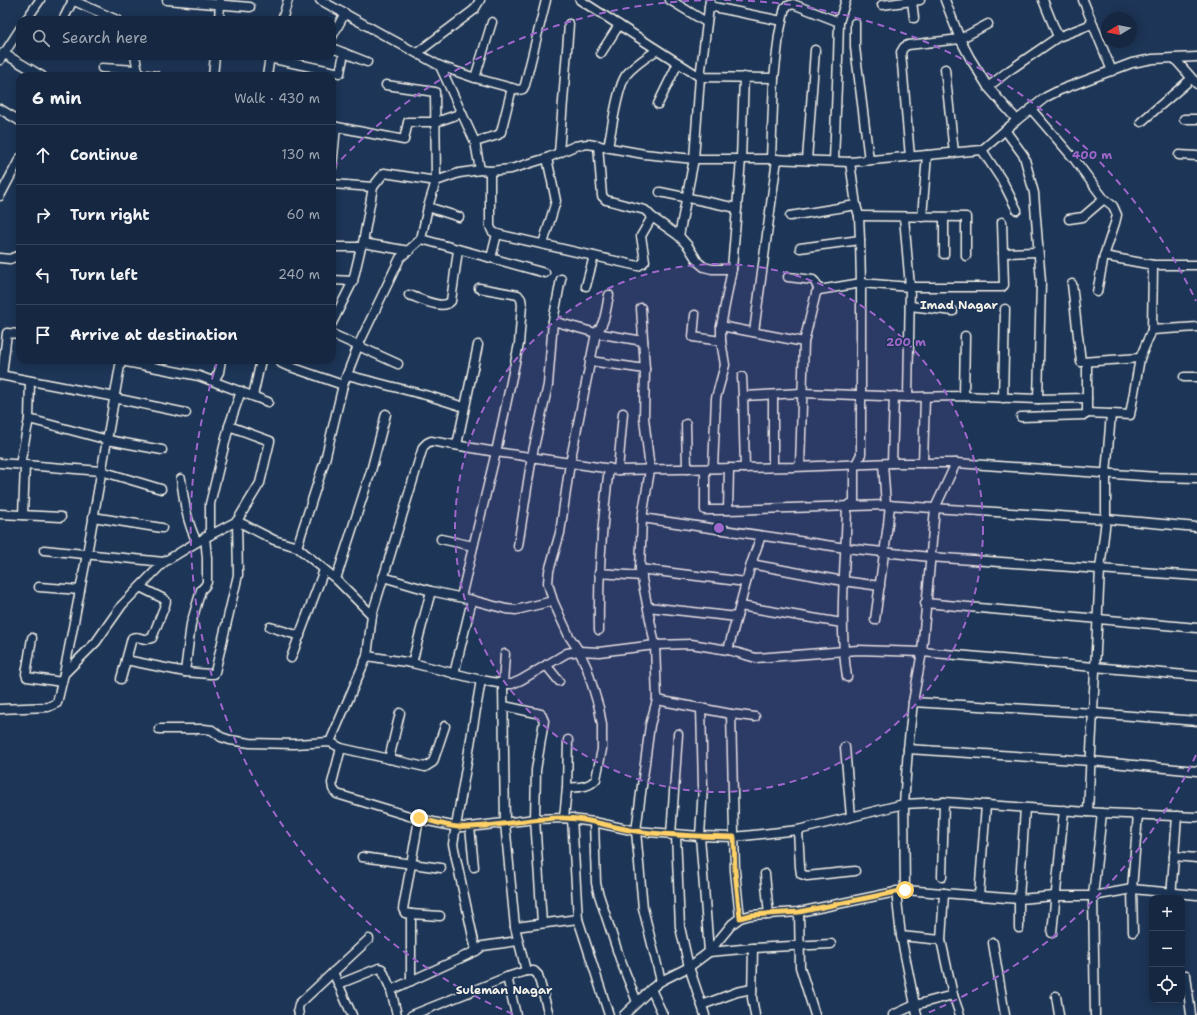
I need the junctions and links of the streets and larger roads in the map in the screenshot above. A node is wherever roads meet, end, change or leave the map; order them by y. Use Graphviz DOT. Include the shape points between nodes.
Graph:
graph roads {
  1 [pos="72,0"];
  2 [pos="167,0"];
  3 [pos="288,0"];
  4 [pos="320,0"];
  5 [pos="480,0"];
  6 [pos="546,0"];
  7 [pos="580,0"];
  8 [pos="670,0"];
  9 [pos="846,0"];
  10 [pos="916,0"];
  11 [pos="945,0"];
  12 [pos="1043,0"];
  13 [pos="1083,0"];
  14 [pos="36,1"];
  15 [pos="220,2"];
  16 [pos="710,3"];
  17 [pos="882,5"];
  18 [pos="250,7"];
  19 [pos="345,13"];
  20 [pos="28,16"];
  21 [pos="65,16"];
  22 [pos="108,16"];
  23 [pos="219,16"];
  24 [pos="283,16"];
  25 [pos="914,18"];
  26 [pos="782,21"];
  27 [pos="492,22"];
  28 [pos="706,22"];
  29 [pos="839,22"];
  30 [pos="855,23"];
  31 [pos="569,24"];
  32 [pos="988,24"];
  33 [pos="1092,24"];
  34 [pos="619,25"];
  35 [pos="336,30"];
  36 [pos="16,35"];
  37 [pos="1058,38"];
  38 [pos="960,39"];
  39 [pos="336,50"];
  40 [pos="657,50"];
  41 [pos="814,50"];
  42 [pos="344,53"];
  43 [pos="417,53"];
  44 [pos="601,53"];
  45 [pos="2,56"];
  46 [pos="1174,58"];
  47 [pos="1197,58"];
  48 [pos="136,60"];
  49 [pos="215,60"];
  50 [pos="269,60"];
  51 [pos="282,60"];
  52 [pos="367,62"];
  53 [pos="678,63"];
  54 [pos="440,66"];
  55 [pos="102,68"];
  56 [pos="945,69"];
  57 [pos="1112,70"];
  58 [pos="34,72"];
  59 [pos="132,72"];
  60 [pos="139,72"];
  61 [pos="213,72"];
  62 [pos="267,72"];
  63 [pos="336,72"];
  64 [pos="336,72"];
  65 [pos="700,77"];
  66 [pos="744,77"];
  67 [pos="475,78"];
  68 [pos="774,78"];
  69 [pos="1194,82"];
  70 [pos="386,85"];
  71 [pos="988,87"];
  72 [pos="512,88"];
  73 [pos="658,104"];
  74 [pos="0,109"];
  75 [pos="1031,109"];
  76 [pos="462,113"];
  77 [pos="16,119"];
  78 [pos="1184,119"];
  79 [pos="1197,119"];
  80 [pos="1017,120"];
  81 [pos="436,122"];
  82 [pos="1141,122"];
  83 [pos="336,126"];
  84 [pos="1005,130"];
  85 [pos="475,142"];
  86 [pos="598,145"];
  87 [pos="608,147"];
  88 [pos="982,150"];
  89 [pos="559,153"];
  90 [pos="954,153"];
  91 [pos="927,155"];
  92 [pos="1179,155"];
  93 [pos="910,156"];
  94 [pos="1197,156"];
  95 [pos="547,158"];
  96 [pos="694,159"];
  97 [pos="741,159"];
  98 [pos="774,159"];
  99 [pos="806,160"];
  100 [pos="869,160"];
  101 [pos="834,161"];
  102 [pos="850,162"];
  103 [pos="16,166"];
  104 [pos="480,170"];
  105 [pos="490,171"];
  106 [pos="436,181"];
  107 [pos="336,184"];
  108 [pos="373,187"];
  109 [pos="660,192"];
  110 [pos="0,196"];
  111 [pos="687,197"];
  112 [pos="1104,199"];
  113 [pos="856,205"];
  114 [pos="428,208"];
  115 [pos="737,208"];
  116 [pos="1017,210"];
  117 [pos="790,216"];
  118 [pos="859,216"];
  119 [pos="459,217"];
  120 [pos="652,217"];
  121 [pos="904,217"];
  122 [pos="922,217"];
  123 [pos="944,217"];
  124 [pos="1069,219"];
  125 [pos="1002,222"];
  126 [pos="497,234"];
  127 [pos="679,236"];
  128 [pos="421,239"];
  129 [pos="860,240"];
  130 [pos="543,244"];
  131 [pos="362,245"];
  132 [pos="336,247"];
  133 [pos="800,248"];
  134 [pos="458,250"];
  135 [pos="409,251"];
  136 [pos="1038,252"];
  137 [pos="1004,253"];
  138 [pos="944,254"];
  139 [pos="594,256"];
  140 [pos="966,256"];
  141 [pos="1104,256"];
  142 [pos="16,257"];
  143 [pos="0,258"];
  144 [pos="491,258"];
  145 [pos="1153,265"];
  146 [pos="1197,265"];
  147 [pos="732,269"];
  148 [pos="545,273"];
  149 [pos="788,277"];
  150 [pos="561,279"];
  151 [pos="336,280"];
  152 [pos="353,281"];
  153 [pos="862,283"];
  154 [pos="1072,284"];
  155 [pos="586,286"];
  156 [pos="910,287"];
  157 [pos="479,288"];
  158 [pos="819,290"];
  159 [pos="1097,292"];
  160 [pos="409,295"];
  161 [pos="609,295"];
  162 [pos="910,306"];
  163 [pos="641,308"];
  164 [pos="1005,309"];
  165 [pos="953,311"];
  166 [pos="336,315"];
  167 [pos="695,315"];
  168 [pos="553,321"];
  169 [pos="721,326"];
  170 [pos="1197,327"];
  171 [pos="1152,330"];
  172 [pos="754,332"];
  173 [pos="16,333"];
  174 [pos="596,333"];
  175 [pos="336,336"];
  176 [pos="964,336"];
  177 [pos="643,341"];
  178 [pos="721,341"];
  179 [pos="804,342"];
  180 [pos="478,345"];
  181 [pos="358,346"];
  182 [pos="1140,358"];
  183 [pos="590,361"];
  184 [pos="1087,362"];
  185 [pos="120,364"];
  186 [pos="140,364"];
  187 [pos="220,364"];
  188 [pos="261,364"];
  189 [pos="283,364"];
  190 [pos="398,364"];
  191 [pos="645,369"];
  192 [pos="1,375"];
  193 [pos="347,375"];
  194 [pos="742,377"];
  195 [pos="1184,377"];
  196 [pos="1197,377"];
  197 [pos="30,381"];
  198 [pos="214,381"];
  199 [pos="343,385"];
  200 [pos="241,391"];
  201 [pos="802,393"];
  202 [pos="773,395"];
  203 [pos="253,396"];
  204 [pos="743,396"];
  205 [pos="861,396"];
  206 [pos="894,396"];
  207 [pos="964,396"];
  208 [pos="115,397"];
  209 [pos="908,397"];
  210 [pos="925,397"];
  211 [pos="1003,398"];
  212 [pos="1087,398"];
  213 [pos="1038,399"];
  214 [pos="268,402"];
  215 [pos="464,407"];
  216 [pos="186,413"];
  217 [pos="1087,413"];
  218 [pos="386,414"];
  219 [pos="623,414"];
  220 [pos="1111,414"];
  221 [pos="1021,417"];
  222 [pos="29,419"];
  223 [pos="686,424"];
  224 [pos="229,426"];
  225 [pos="108,440"];
  226 [pos="457,445"];
  227 [pos="162,450"];
  228 [pos="496,452"];
  229 [pos="532,456"];
  230 [pos="0,462"];
  231 [pos="570,463"];
  232 [pos="892,463"];
  233 [pos="922,463"];
  234 [pos="956,463"];
  235 [pos="23,464"];
  236 [pos="856,464"];
  237 [pos="883,464"];
  238 [pos="773,466"];
  239 [pos="800,466"];
  240 [pos="729,468"];
  241 [pos="745,468"];
  242 [pos="613,469"];
  243 [pos="687,469"];
  244 [pos="709,469"];
  245 [pos="650,470"];
  246 [pos="101,471"];
  247 [pos="1106,474"];
  248 [pos="1197,478"];
  249 [pos="181,480"];
  250 [pos="161,489"];
  251 [pos="888,505"];
  252 [pos="848,506"];
  253 [pos="935,508"];
  254 [pos="728,510"];
  255 [pos="0,514"];
  256 [pos="23,515"];
  257 [pos="61,517"];
  258 [pos="93,517"];
  259 [pos="642,518"];
  260 [pos="1106,519"];
  261 [pos="237,522"];
  262 [pos="1197,526"];
  263 [pos="162,528"];
  264 [pos="208,536"];
  265 [pos="760,536"];
  266 [pos="441,539"];
  267 [pos="197,542"];
  268 [pos="473,546"];
  269 [pos="518,546"];
  270 [pos="297,547"];
  271 [pos="846,548"];
  272 [pos="44,550"];
  273 [pos="885,552"];
  274 [pos="88,554"];
  275 [pos="930,558"];
  276 [pos="164,562"];
  277 [pos="751,564"];
  278 [pos="1100,569"];
  279 [pos="324,570"];
  280 [pos="641,572"];
  281 [pos="599,573"];
  282 [pos="1197,576"];
  283 [pos="383,577"];
  284 [pos="336,579"];
  285 [pos="746,582"];
  286 [pos="843,582"];
  287 [pos="880,586"];
  288 [pos="39,587"];
  289 [pos="140,587"];
  290 [pos="80,590"];
  291 [pos="431,591"];
  292 [pos="461,597"];
  293 [pos="472,600"];
  294 [pos="553,601"];
  295 [pos="925,604"];
  296 [pos="740,606"];
  297 [pos="648,607"];
  298 [pos="372,614"];
  299 [pos="737,617"];
  300 [pos="1098,619"];
  301 [pos="875,620"];
  302 [pos="842,623"];
  303 [pos="270,627"];
  304 [pos="1197,628"];
  305 [pos="599,630"];
  306 [pos="300,636"];
  307 [pos="32,638"];
  308 [pos="655,645"];
  309 [pos="728,650"];
  310 [pos="579,651"];
  311 [pos="843,651"];
  312 [pos="922,652"];
  313 [pos="505,654"];
  314 [pos="367,656"];
  315 [pos="291,658"];
  316 [pos="126,660"];
  317 [pos="412,663"];
  318 [pos="546,665"];
  319 [pos="1096,666"];
  320 [pos="185,672"];
  321 [pos="454,674"];
  322 [pos="1197,676"];
  323 [pos="847,677"];
  324 [pos="63,678"];
  325 [pos="121,679"];
  326 [pos="481,680"];
  327 [pos="559,681"];
  328 [pos="503,684"];
  329 [pos="657,700"];
  330 [pos="913,702"];
  331 [pos="504,706"];
  332 [pos="701,708"];
  333 [pos="0,709"];
  334 [pos="400,713"];
  335 [pos="1093,713"];
  336 [pos="730,714"];
  337 [pos="755,717"];
  338 [pos="1197,722"];
  339 [pos="445,726"];
  340 [pos="159,729"];
  341 [pos="678,734"];
  342 [pos="568,740"];
  343 [pos="330,742"];
  344 [pos="845,747"];
  345 [pos="341,748"];
  346 [pos="908,749"];
  347 [pos="389,759"];
  348 [pos="1091,761"];
  349 [pos="1197,771"];
  350 [pos="567,788"];
  351 [pos="944,802"];
  352 [pos="904,804"];
  353 [pos="986,804"];
  354 [pos="1025,808"];
  355 [pos="1064,810"];
  356 [pos="1088,812"];
  357 [pos="1102,813"];
  358 [pos="1138,814"];
  359 [pos="1177,816"];
  360 [pos="851,817"];
  361 [pos="1197,817"];
  362 [pos="419,818"];
  363 [pos="568,818"];
  364 [pos="535,819"];
  365 [pos="594,822"];
  366 [pos="505,823"];
  367 [pos="457,827"];
  368 [pos="470,827"];
  369 [pos="798,830"];
  370 [pos="636,831"];
  371 [pos="673,835"];
  372 [pos="700,836"];
  373 [pos="734,837"];
  374 [pos="1174,856"];
  375 [pos="362,857"];
  376 [pos="1197,858"];
  377 [pos="411,864"];
  378 [pos="474,867"];
  379 [pos="441,868"];
  380 [pos="855,871"];
  381 [pos="765,874"];
  382 [pos="942,877"];
  383 [pos="1132,889"];
  384 [pos="900,890"];
  385 [pos="944,893"];
  386 [pos="1171,895"];
  387 [pos="1185,895"];
  388 [pos="1197,895"];
  389 [pos="979,896"];
  390 [pos="1055,896"];
  391 [pos="1093,896"];
  392 [pos="1019,899"];
  393 [pos="799,912"];
  394 [pos="411,914"];
  395 [pos="769,915"];
  396 [pos="440,916"];
  397 [pos="740,918"];
  398 [pos="578,919"];
  399 [pos="542,923"];
  400 [pos="515,927"];
  401 [pos="1019,928"];
  402 [pos="1133,932"];
  403 [pos="1052,933"];
  404 [pos="901,936"];
  405 [pos="369,939"];
  406 [pos="941,940"];
  407 [pos="518,941"];
  408 [pos="993,943"];
  409 [pos="831,944"];
  410 [pos="799,946"];
  411 [pos="752,948"];
  412 [pos="476,951"];
  413 [pos="709,952"];
  414 [pos="689,967"];
  415 [pos="526,971"];
  416 [pos="333,972"];
  417 [pos="1186,975"];
  418 [pos="506,976"];
  419 [pos="411,981"];
  420 [pos="660,981"];
  421 [pos="339,984"];
  422 [pos="651,989"];
  423 [pos="752,989"];
  424 [pos="390,990"];
  425 [pos="953,995"];
  426 [pos="1056,996"];
  427 [pos="637,1002"];
  428 [pos="702,1005"];
  429 [pos="915,1005"];
  430 [pos="299,1015"];
  431 [pos="352,1015"];
  432 [pos="397,1015"];
  433 [pos="412,1015"];
  434 [pos="516,1015"];
  435 [pos="549,1015"];
  436 [pos="609,1015"];
  437 [pos="624,1015"];
  438 [pos="664,1015"];
  439 [pos="705,1015"];
  440 [pos="755,1015"];
  441 [pos="815,1015"];
  442 [pos="893,1015"];
  443 [pos="917,1015"];
  444 [pos="960,1015"];
  445 [pos="1005,1015"];
  446 [pos="1059,1015"];
  447 [pos="1095,1015"];
  448 [pos="1191,1015"];
  1 -- 21 [label="street"];
  1 -- 22 [label="street"];
  2 -- 15 [label="street"];
  3 -- 24 [label="street"];
  4 -- 19 [label="street"];
  5 -- 43 [label="street" via="474,10"];
  6 -- 72 [label="street" via="525,86 519,90"];
  7 -- 34 [label="street"];
  8 -- 28 [label="street"];
  9 -- 29 [label="street"];
  10 -- 17 [label="street"];
  10 -- 25 [label="street"];
  11 -- 38 [label="street"];
  12 -- 37 [label="street"];
  13 -- 33 [label="street"];
  14 -- 20 [label="street"];
  15 -- 18 [label="street"];
  15 -- 23 [label="street"];
  16 -- 26 [label="street"];
  16 -- 28 [label="street"];
  19 -- 35 [label="street"];
  19 -- 43 [label="street"];
  26 -- 29 [label="street" via="784,7 793,4"];
  26 -- 68 [label="street"];
  27 -- 67 [label="street"];
  28 -- 65 [label="street"];
  29 -- 101 [label="street"];
  30 -- 100 [label="street" via="855,47"];
  31 -- 89 [label="street"];
  32 -- 38 [label="street"];
  33 -- 37 [label="street"];
  33 -- 57 [label="street"];
  34 -- 40 [label="street"];
  34 -- 44 [label="street"];
  36 -- 45 [label="street"];
  37 -- 71 [label="street"];
  38 -- 71 [label="street"];
  38 -- 93 [label="street" via="908,45 901,52"];
  39 -- 42 [label="street"];
  40 -- 53 [label="street"];
  40 -- 87 [label="street" via="626,75 621,85"];
  41 -- 99 [label="street"];
  42 -- 52 [label="street"];
  42 -- 63 [label="street" via="340,73"];
  43 -- 54 [label="street"];
  45 -- 58 [label="street"];
  46 -- 47 [label="street"];
  46 -- 57 [label="street" via="1153,59"];
  46 -- 69 [label="street"];
  48 -- 60 [label="street"];
  49 -- 61 [label="street"];
  50 -- 62 [label="street"];
  51 -- 64 [label="street"];
  53 -- 65 [label="street"];
  53 -- 73 [label="street"];
  54 -- 67 [label="street"];
  54 -- 76 [label="street"];
  55 -- 59 [label="street"];
  56 -- 90 [label="street"];
  57 -- 75 [label="street" via="1055,92"];
  65 -- 66 [label="street"];
  65 -- 96 [label="street"];
  66 -- 68 [label="street"];
  66 -- 97 [label="street"];
  67 -- 72 [label="street"];
  68 -- 98 [label="street"];
  69 -- 82 [label="street"];
  70 -- 81 [label="street" via="435,92"];
  71 -- 80 [label="street"];
  72 -- 85 [label="street" via="501,132"];
  74 -- 77 [label="street"];
  75 -- 80 [label="street"];
  75 -- 112 [label="street" via="1075,160"];
  76 -- 81 [label="street"];
  76 -- 85 [label="street"];
  78 -- 79 [label="street"];
  80 -- 84 [label="street"];
  81 -- 83 [label="street" via="408,122 404,140"];
  81 -- 106 [label="street"];
  84 -- 88 [label="street"];
  84 -- 136 [label="street" via="1024,156 1034,193"];
  85 -- 104 [label="street"];
  86 -- 87 [label="street"];
  86 -- 89 [label="street" via="575,146"];
  86 -- 120 [label="street" via="602,196 606,200 642,208"];
  87 -- 96 [label="street"];
  88 -- 90 [label="street"];
  88 -- 116 [label="street" via="1003,182"];
  89 -- 95 [label="street"];
  90 -- 91 [label="street"];
  91 -- 93 [label="street"];
  91 -- 122 [label="street"];
  92 -- 94 [label="street"];
  93 -- 100 [label="street"];
  95 -- 105 [label="street" via="511,169"];
  95 -- 130 [label="street" via="556,201"];
  96 -- 97 [label="street"];
  96 -- 111 [label="street"];
  97 -- 98 [label="street"];
  97 -- 115 [label="street"];
  98 -- 99 [label="street"];
  98 -- 172 [label="street"];
  99 -- 101 [label="street"];
  100 -- 102 [label="street"];
  101 -- 102 [label="street"];
  102 -- 113 [label="street"];
  103 -- 110 [label="street"];
  104 -- 105 [label="street"];
  104 -- 106 [label="street" via="459,173"];
  105 -- 126 [label="street" via="490,226"];
  106 -- 108 [label="street" via="384,173"];
  106 -- 114 [label="street"];
  107 -- 108 [label="street"];
  108 -- 131 [label="street"];
  109 -- 111 [label="street"];
  111 -- 115 [label="street"];
  111 -- 127 [label="street"];
  112 -- 124 [label="street" via="1083,217"];
  112 -- 141 [label="street" via="1113,206 1116,215"];
  113 -- 117 [label="street"];
  113 -- 118 [label="street"];
  114 -- 119 [label="street"];
  114 -- 128 [label="street"];
  115 -- 147 [label="street"];
  118 -- 121 [label="street"];
  118 -- 129 [label="street"];
  120 -- 127 [label="street"];
  120 -- 139 [label="street" via="641,236 645,261 643,263 638,266"];
  121 -- 122 [label="street"];
  121 -- 156 [label="street"];
  122 -- 123 [label="street"];
  123 -- 138 [label="street"];
  123 -- 140 [label="street" via="966,217"];
  125 -- 137 [label="street"];
  126 -- 130 [label="street"];
  126 -- 144 [label="street"];
  127 -- 147 [label="street" via="704,267"];
  128 -- 134 [label="street"];
  128 -- 135 [label="street"];
  129 -- 133 [label="street"];
  129 -- 153 [label="street"];
  130 -- 139 [label="street"];
  131 -- 132 [label="street"];
  131 -- 135 [label="street"];
  131 -- 152 [label="street"];
  134 -- 144 [label="street"];
  134 -- 160 [label="street" via="451,301 448,304 441,306"];
  135 -- 181 [label="street" via="400,258"];
  136 -- 137 [label="street"];
  136 -- 213 [label="street" via="1041,282"];
  137 -- 156 [label="street" via="1002,287"];
  139 -- 155 [label="street"];
  141 -- 145 [label="street"];
  141 -- 159 [label="street"];
  142 -- 143 [label="street"];
  144 -- 148 [label="street"];
  145 -- 146 [label="street"];
  145 -- 171 [label="street"];
  147 -- 169 [label="street"];
  149 -- 158 [label="street" via="813,280"];
  150 -- 168 [label="street"];
  151 -- 152 [label="street"];
  152 -- 166 [label="street"];
  153 -- 156 [label="street"];
  153 -- 158 [label="street"];
  153 -- 205 [label="street"];
  154 -- 184 [label="street" via="1081,362"];
  156 -- 162 [label="street"];
  157 -- 228 [label="street" via="518,295 522,305 519,344"];
  158 -- 179 [label="street" via="816,292"];
  161 -- 174 [label="street" via="604,320"];
  162 -- 165 [label="street"];
  162 -- 209 [label="street"];
  163 -- 177 [label="street"];
  164 -- 211 [label="street"];
  167 -- 178 [label="street" via="693,337"];
  168 -- 174 [label="street"];
  168 -- 229 [label="street" via="548,385"];
  169 -- 172 [label="street"];
  169 -- 178 [label="street"];
  170 -- 171 [label="street"];
  171 -- 182 [label="street"];
  172 -- 179 [label="street"];
  173 -- 192 [label="street" via="7,333"];
  174 -- 177 [label="street"];
  174 -- 183 [label="street"];
  175 -- 181 [label="street"];
  176 -- 207 [label="street"];
  177 -- 191 [label="street"];
  178 -- 244 [label="street" via="725,365 716,398"];
  179 -- 201 [label="street"];
  180 -- 215 [label="street"];
  181 -- 190 [label="street"];
  181 -- 193 [label="street"];
  182 -- 184 [label="street"];
  182 -- 220 [label="street" via="1130,415"];
  183 -- 191 [label="street"];
  183 -- 231 [label="street"];
  184 -- 212 [label="street"];
  185 -- 208 [label="street"];
  186 -- 198 [label="street"];
  187 -- 198 [label="street"];
  188 -- 203 [label="street"];
  189 -- 199 [label="street"];
  191 -- 245 [label="street" via="644,418"];
  192 -- 197 [label="street"];
  193 -- 199 [label="street"];
  193 -- 215 [label="street"];
  194 -- 204 [label="street"];
  195 -- 196 [label="street"];
  197 -- 208 [label="street"];
  197 -- 222 [label="street"];
  198 -- 200 [label="street"];
  199 -- 270 [label="street" via="325,460"];
  200 -- 203 [label="street"];
  200 -- 224 [label="street"];
  201 -- 202 [label="street"];
  201 -- 205 [label="street"];
  201 -- 239 [label="street"];
  202 -- 204 [label="street"];
  202 -- 238 [label="street"];
  203 -- 214 [label="street"];
  204 -- 241 [label="street"];
  205 -- 206 [label="street"];
  205 -- 236 [label="street" via="861,454"];
  206 -- 209 [label="street"];
  206 -- 232 [label="street"];
  207 -- 210 [label="street"];
  207 -- 211 [label="street"];
  208 -- 216 [label="street"];
  208 -- 225 [label="street"];
  209 -- 210 [label="street"];
  210 -- 233 [label="street"];
  211 -- 213 [label="street"];
  212 -- 213 [label="street"];
  212 -- 217 [label="street"];
  215 -- 226 [label="street"];
  217 -- 220 [label="street"];
  217 -- 221 [label="street"];
  218 -- 284 [label="street" via="371,471"];
  219 -- 242 [label="street"];
  220 -- 247 [label="street"];
  222 -- 225 [label="street"];
  222 -- 235 [label="street"];
  223 -- 243 [label="street"];
  224 -- 261 [label="street" via="270,441 260,483"];
  224 -- 264 [label="street" via="210,504"];
  225 -- 227 [label="street"];
  225 -- 246 [label="street"];
  226 -- 228 [label="street"];
  226 -- 283 [label="street" via="432,441 423,447"];
  228 -- 229 [label="street"];
  228 -- 268 [label="street"];
  229 -- 231 [label="street"];
  229 -- 269 [label="street"];
  230 -- 235 [label="street"];
  231 -- 242 [label="street"];
  231 -- 294 [label="street" via="560,532 549,571 548,583"];
  232 -- 233 [label="street"];
  232 -- 237 [label="street"];
  233 -- 234 [label="street"];
  234 -- 247 [label="street"];
  234 -- 253 [label="street"];
  235 -- 246 [label="street"];
  235 -- 256 [label="street"];
  236 -- 237 [label="street"];
  236 -- 239 [label="street"];
  236 -- 252 [label="street" via="854,502"];
  237 -- 251 [label="street"];
  238 -- 239 [label="street"];
  238 -- 241 [label="street"];
  240 -- 241 [label="street"];
  240 -- 244 [label="street"];
  240 -- 254 [label="street"];
  242 -- 245 [label="street"];
  242 -- 281 [label="street" via="603,515"];
  243 -- 244 [label="street"];
  243 -- 245 [label="street"];
  244 -- 254 [label="street" via="705,510"];
  245 -- 259 [label="street"];
  246 -- 250 [label="street"];
  246 -- 258 [label="street"];
  247 -- 248 [label="street"];
  247 -- 260 [label="street"];
  249 -- 267 [label="street" via="192,532"];
  251 -- 252 [label="street"];
  251 -- 253 [label="street"];
  251 -- 273 [label="street"];
  252 -- 254 [label="street"];
  252 -- 271 [label="street"];
  253 -- 260 [label="street"];
  253 -- 275 [label="street"];
  255 -- 256 [label="street"];
  256 -- 257 [label="street"];
  258 -- 263 [label="street"];
  258 -- 274 [label="street"];
  259 -- 265 [label="street"];
  259 -- 280 [label="street"];
  260 -- 262 [label="street"];
  260 -- 278 [label="street"];
  261 -- 264 [label="street"];
  261 -- 270 [label="street" via="274,540"];
  261 -- 320 [label="street" via="238,575 215,672"];
  264 -- 267 [label="street"];
  264 -- 320 [label="street" via="207,582 201,590 191,624"];
  265 -- 271 [label="street"];
  265 -- 277 [label="street"];
  266 -- 268 [label="street"];
  267 -- 276 [label="street"];
  268 -- 292 [label="street"];
  270 -- 279 [label="street"];
  271 -- 273 [label="street"];
  271 -- 286 [label="street"];
  272 -- 274 [label="street"];
  273 -- 275 [label="street"];
  273 -- 287 [label="street"];
  274 -- 276 [label="street"];
  274 -- 290 [label="street"];
  275 -- 278 [label="street"];
  275 -- 295 [label="street"];
  276 -- 289 [label="street"];
  277 -- 285 [label="street"];
  277 -- 286 [label="street"];
  278 -- 282 [label="street"];
  278 -- 300 [label="street"];
  279 -- 284 [label="street"];
  279 -- 306 [label="street"];
  280 -- 281 [label="street"];
  280 -- 285 [label="street"];
  280 -- 297 [label="street"];
  281 -- 305 [label="street"];
  283 -- 291 [label="street"];
  283 -- 298 [label="street"];
  284 -- 298 [label="street"];
  285 -- 296 [label="street"];
  286 -- 287 [label="street"];
  286 -- 302 [label="street"];
  287 -- 301 [label="street"];
  288 -- 290 [label="street"];
  289 -- 316 [label="street" via="166,601 152,638 132,638"];
  289 -- 324 [label="street" via="122,605 96,642"];
  290 -- 324 [label="street"];
  291 -- 292 [label="street"];
  291 -- 317 [label="street"];
  292 -- 293 [label="street"];
  293 -- 294 [label="street" via="498,608 516,610"];
  293 -- 321 [label="street"];
  294 -- 310 [label="street"];
  295 -- 300 [label="street"];
  295 -- 312 [label="street"];
  296 -- 299 [label="street"];
  296 -- 302 [label="street"];
  297 -- 299 [label="street"];
  297 -- 308 [label="street"];
  298 -- 314 [label="street"];
  299 -- 309 [label="street"];
  300 -- 304 [label="street"];
  300 -- 319 [label="street"];
  302 -- 311 [label="street"];
  303 -- 306 [label="street"];
  306 -- 315 [label="street"];
  307 -- 324 [label="street" via="27,677"];
  308 -- 309 [label="street" via="691,644"];
  308 -- 310 [label="street" via="599,652"];
  308 -- 329 [label="street"];
  309 -- 311 [label="street" via="756,658"];
  310 -- 318 [label="street" via="568,653"];
  310 -- 350 [label="street" via="587,668 602,725 602,749 599,770 593,783 588,786"];
  311 -- 312 [label="street"];
  311 -- 323 [label="street"];
  312 -- 319 [label="street"];
  312 -- 330 [label="street"];
  313 -- 328 [label="street"];
  314 -- 317 [label="street"];
  314 -- 343 [label="street"];
  316 -- 320 [label="street"];
  316 -- 325 [label="street"];
  317 -- 321 [label="street"];
  318 -- 327 [label="street"];
  318 -- 328 [label="street" via="522,680"];
  319 -- 322 [label="street"];
  319 -- 335 [label="street"];
  321 -- 326 [label="street"];
  324 -- 333 [label="street" via="57,703 48,707"];
  326 -- 328 [label="street"];
  326 -- 367 [label="street"];
  328 -- 331 [label="street"];
  329 -- 332 [label="street"];
  329 -- 370 [label="street" via="650,725"];
  330 -- 335 [label="street"];
  330 -- 346 [label="street"];
  331 -- 364 [label="street" via="538,713 543,717 536,770"];
  331 -- 366 [label="street"];
  332 -- 336 [label="street"];
  332 -- 372 [label="street" via="703,786"];
  334 -- 347 [label="street"];
  335 -- 338 [label="street"];
  335 -- 348 [label="street"];
  336 -- 337 [label="street"];
  336 -- 373 [label="street"];
  339 -- 347 [label="street" via="430,765 425,767"];
  340 -- 343 [label="street" via="212,730 230,740 250,742"];
  341 -- 371 [label="street"];
  342 -- 350 [label="street"];
  343 -- 345 [label="street"];
  344 -- 360 [label="street"];
  345 -- 347 [label="street"];
  345 -- 362 [label="street" via="332,783 337,794"];
  346 -- 348 [label="street"];
  346 -- 352 [label="street"];
  348 -- 349 [label="street"];
  348 -- 356 [label="street"];
  350 -- 363 [label="street"];
  351 -- 352 [label="street"];
  351 -- 353 [label="street"];
  351 -- 382 [label="street"];
  352 -- 360 [label="street"];
  352 -- 384 [label="street"];
  353 -- 354 [label="street"];
  353 -- 389 [label="street"];
  354 -- 355 [label="street"];
  354 -- 392 [label="street"];
  355 -- 356 [label="street"];
  355 -- 390 [label="street"];
  356 -- 357 [label="street"];
  357 -- 358 [label="street"];
  357 -- 391 [label="street"];
  358 -- 359 [label="street"];
  358 -- 383 [label="street"];
  359 -- 361 [label="street"];
  359 -- 374 [label="street"];
  360 -- 369 [label="street"];
  362 -- 367 [label="street"];
  362 -- 377 [label="street"];
  363 -- 364 [label="street"];
  363 -- 365 [label="street"];
  363 -- 398 [label="street"];
  364 -- 366 [label="street"];
  364 -- 399 [label="street"];
  365 -- 370 [label="street"];
  365 -- 427 [label="street" via="598,892"];
  366 -- 368 [label="street"];
  366 -- 400 [label="street"];
  367 -- 368 [label="street"];
  367 -- 412 [label="street" via="453,844"];
  368 -- 378 [label="street"];
  369 -- 373 [label="street"];
  369 -- 380 [label="street" via="801,874 807,876"];
  370 -- 371 [label="street"];
  370 -- 420 [label="street" via="644,908"];
  371 -- 372 [label="street"];
  371 -- 414 [label="street" via="680,927"];
  372 -- 373 [label="street"];
  372 -- 413 [label="street"];
  373 -- 397 [label="street"];
  374 -- 376 [label="street"];
  374 -- 386 [label="street"];
  375 -- 377 [label="street"];
  377 -- 379 [label="street"];
  377 -- 394 [label="street" via="403,909"];
  381 -- 395 [label="street"];
  383 -- 386 [label="street"];
  383 -- 391 [label="street"];
  383 -- 402 [label="street"];
  384 -- 385 [label="street"];
  384 -- 393 [label="street"];
  384 -- 404 [label="street"];
  385 -- 389 [label="street"];
  385 -- 406 [label="street"];
  387 -- 388 [label="street"];
  389 -- 392 [label="street"];
  390 -- 391 [label="street"];
  390 -- 392 [label="street"];
  390 -- 403 [label="street"];
  391 -- 447 [label="street"];
  392 -- 401 [label="street"];
  393 -- 395 [label="street"];
  393 -- 410 [label="street"];
  394 -- 396 [label="street"];
  394 -- 419 [label="street"];
  395 -- 397 [label="street"];
  397 -- 413 [label="street"];
  398 -- 399 [label="street"];
  398 -- 436 [label="street"];
  399 -- 400 [label="street"];
  400 -- 407 [label="street"];
  404 -- 406 [label="street"];
  404 -- 429 [label="street"];
  405 -- 416 [label="street"];
  406 -- 425 [label="street"];
  407 -- 412 [label="street" via="483,946"];
  407 -- 415 [label="street"];
  408 -- 445 [label="street"];
  409 -- 410 [label="street"];
  410 -- 411 [label="street"];
  410 -- 441 [label="street" via="800,967"];
  411 -- 413 [label="street"];
  411 -- 423 [label="street"];
  412 -- 419 [label="street"];
  413 -- 414 [label="street"];
  414 -- 420 [label="street"];
  414 -- 428 [label="street"];
  415 -- 418 [label="street"];
  415 -- 435 [label="street" via="534,971 538,975"];
  416 -- 421 [label="street"];
  416 -- 430 [label="street" via="299,1004"];
  417 -- 448 [label="street"];
  418 -- 433 [label="street"];
  418 -- 434 [label="street"];
  419 -- 424 [label="street"];
  420 -- 422 [label="street"];
  421 -- 424 [label="street" via="379,968 385,973"];
  421 -- 431 [label="street"];
  422 -- 427 [label="street"];
  422 -- 438 [label="street"];
  423 -- 428 [label="street"];
  423 -- 440 [label="street"];
  424 -- 432 [label="street"];
  425 -- 429 [label="street"];
  425 -- 444 [label="street"];
  426 -- 446 [label="street"];
  427 -- 437 [label="street"];
  428 -- 439 [label="street"];
  429 -- 442 [label="street"];
  429 -- 443 [label="street"];
}
